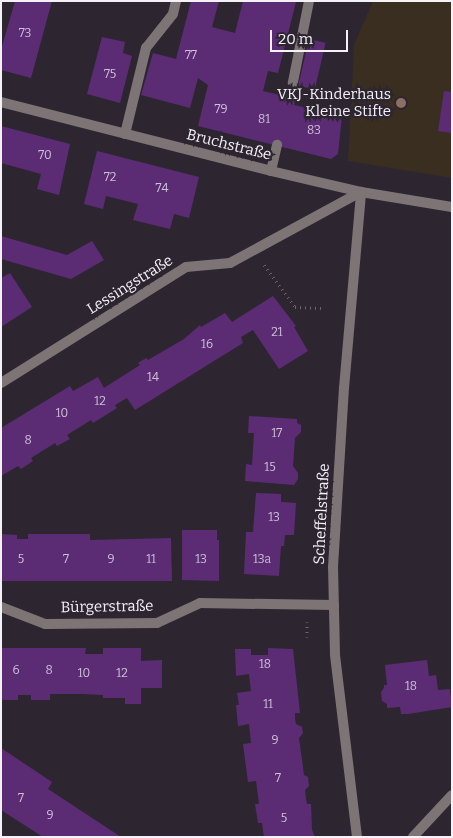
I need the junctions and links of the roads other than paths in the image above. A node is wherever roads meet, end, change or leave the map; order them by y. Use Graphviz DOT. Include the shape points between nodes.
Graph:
graph roads {
  1 [pos="176,1"];
  2 [pos="309,1"];
  3 [pos="290,97"];
  4 [pos="1,102"];
  5 [pos="125,134"];
  6 [pos="277,145"];
  7 [pos="271,171"];
  8 [pos="361,192"];
  9 [pos="452,207"];
  10 [pos="1,383"];
  11 [pos="334,605"];
  12 [pos="1,607"];
  13 [pos="452,795"];
  14 [pos="357,837"];
  15 [pos="414,837"];
  1 -- 5 [label="street" via="173,14 146,48"];
  2 -- 3 [label="street"];
  4 -- 5 [label="street, Bruchstraße"];
  5 -- 7 [label="street, Bruchstraße"];
  6 -- 7 [label="street"];
  7 -- 8 [label="street, Bruchstraße"];
  8 -- 9 [label="street, Bruchstraße"];
  8 -- 10 [label="street, Lessingstraße" via="230,263 186,268"];
  8 -- 11 [label="street, Scheffelstraße" via="344,388 333,567"];
  11 -- 12 [label="street, Bürgerstraße" via="200,603 157,623 54,624 45,624"];
  11 -- 14 [label="street, Scheffelstraße" via="335,654"];
  13 -- 15 [label="street"];
}
